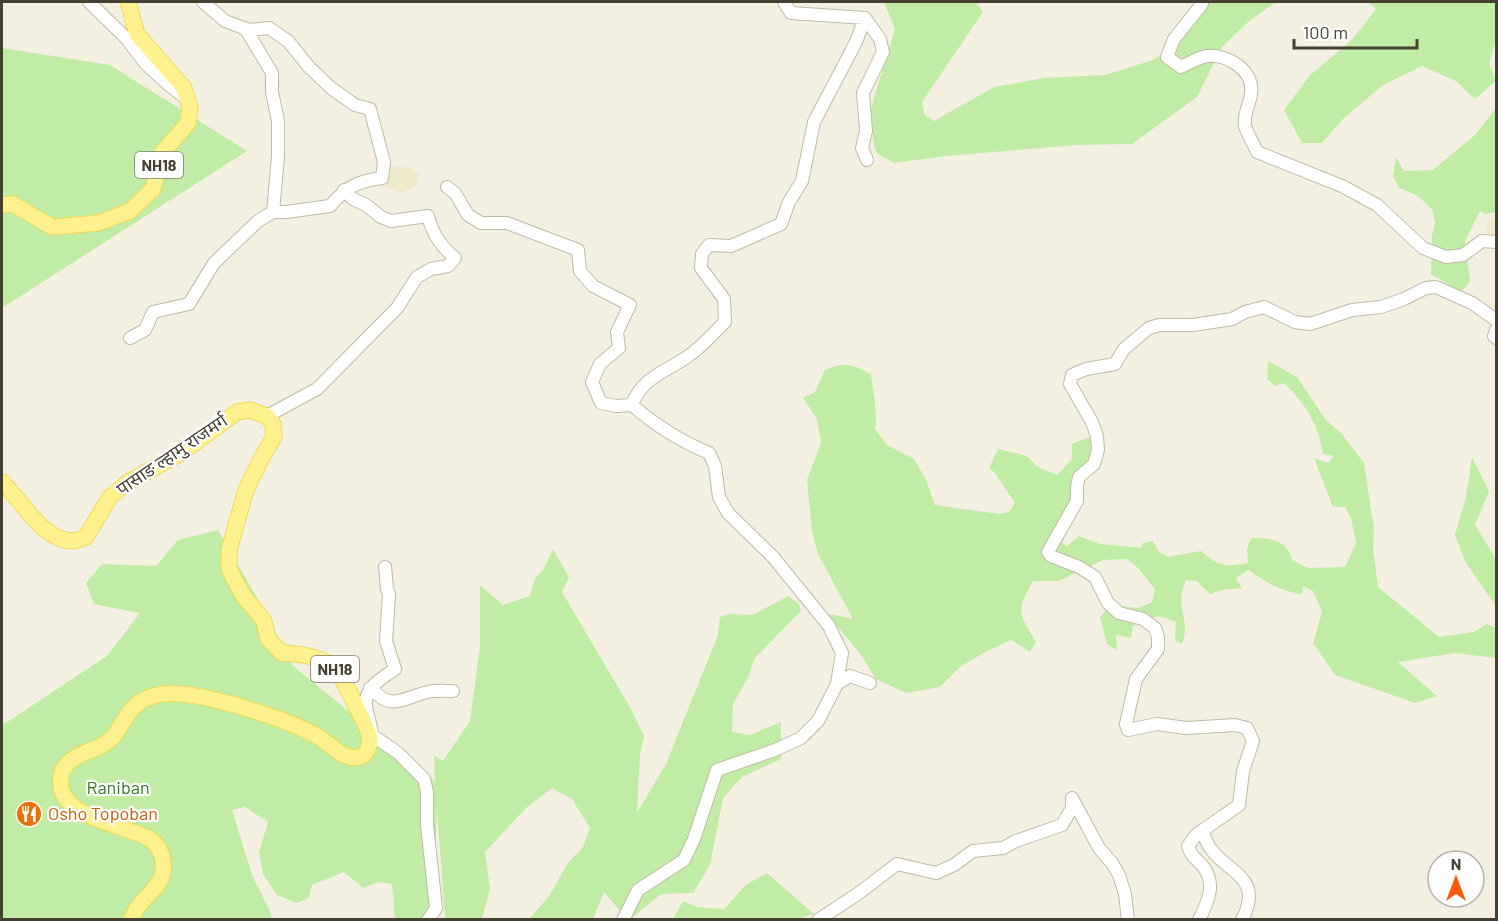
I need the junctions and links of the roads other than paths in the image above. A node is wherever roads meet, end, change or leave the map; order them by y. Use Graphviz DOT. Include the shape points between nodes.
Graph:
graph roads {
  1 [pos="89,2"];
  2 [pos="128,2"];
  3 [pos="203,2"];
  4 [pos="784,2"];
  5 [pos="1201,2"];
  6 [pos="865,18"];
  7 [pos="244,28"];
  8 [pos="187,99"];
  9 [pos="867,160"];
  10 [pos="447,187"];
  11 [pos="344,190"];
  12 [pos="2,205"];
  13 [pos="273,212"];
  14 [pos="1497,242"];
  15 [pos="1497,320"];
  16 [pos="1497,330"];
  17 [pos="130,338"];
  18 [pos="1497,338"];
  19 [pos="632,405"];
  20 [pos="267,416"];
  21 [pos="2,482"];
  22 [pos="385,567"];
  23 [pos="870,682"];
  24 [pos="837,684"];
  25 [pos="370,688"];
  26 [pos="453,692"];
  27 [pos="371,734"];
  28 [pos="1202,831"];
  29 [pos="131,920"];
  30 [pos="428,920"];
  31 [pos="623,920"];
  32 [pos="818,920"];
  33 [pos="1128,920"];
  34 [pos="1199,920"];
  35 [pos="1242,920"];
  1 -- 8 [label="street" via="146,64"];
  2 -- 8 [label="main road" via="137,34 184,88"];
  3 -- 7 [label="street" via="225,21"];
  4 -- 6 [label="street" via="791,13"];
  5 -- 14 [label="street" via="1174,39 1167,57 1181,67 1207,56 1238,64 1248,75 1252,93 1245,125 1257,152 1342,186 1377,205 1423,248 1438,254 1463,255 1482,241"];
  6 -- 9 [label="street" via="880,39 883,52 863,93 866,131 862,148"];
  6 -- 19 [label="street" via="814,122 802,182 781,224 731,246 709,245 702,254 701,268 724,299 725,322 692,354 636,392"];
  7 -- 11 [label="street" via="269,28 288,41 331,88 355,105 370,110 384,162 381,178 365,180"];
  7 -- 13 [label="street" via="272,73 278,121"];
  8 -- 12 [label="main road, NH18" via="188,123 162,153 153,189 130,210 98,224 52,227 13,204"];
  10 -- 19 [label="street" via="468,215 480,223 507,223 578,250 580,271 593,286 630,305 617,332 619,348 600,364 592,382 601,403"];
  11 -- 13 [label="street" via="330,206"];
  11 -- 20 [label="street" via="391,221 428,216 432,233 455,258 447,266 417,277 397,308 317,389"];
  13 -- 17 [label="street" via="258,221 214,263 189,304 153,312 145,330"];
  15 -- 28 [label="street" via="1472,303 1436,287 1381,307 1352,310 1310,324 1295,322 1264,307 1232,319 1149,328 1124,349 1115,364 1072,375 1070,384 1092,422 1098,450 1094,464 1080,477 1077,501 1048,552 1095,577 1108,603 1119,613 1143,619 1155,628 1158,649 1136,680 1128,730 1156,724 1186,728 1235,725 1247,728 1253,741 1243,771 1239,805"];
  16 -- 18 [label="street"];
  19 -- 24 [label="street" via="680,441 709,453 719,497 728,513 773,557 829,626 842,653"];
  20 -- 21 [label="main road, पासाङ ल्हामु राजमर्ग" via="250,410 237,412 184,451 127,483 110,497 86,537 73,541 54,536 40,525"];
  20 -- 27 [label="main road, NH18" via="273,424 274,437 246,490 229,550 229,569 242,594 264,621 268,639 282,652 309,654 338,671"];
  22 -- 25 [label="street" via="389,594 386,641 395,669"];
  23 -- 24 [label="street" via="850,676"];
  24 -- 31 [label="street" via="818,721 801,738 717,770 684,860 639,890"];
  25 -- 26 [label="street" via="380,698 398,703 429,691"];
  25 -- 27 [label="street" via="365,704"];
  27 -- 29 [label="main road" via="365,754 352,758 319,737 275,717 214,700 162,694 137,704 113,738 73,759 61,778 65,799 90,817 150,839 159,849 164,863 162,876"];
  27 -- 30 [label="street" via="424,779 436,908"];
  28 -- 34 [label="street" via="1188,846 1210,882 1211,895"];
  28 -- 35 [label="street" via="1211,849 1247,885 1249,896"];
  32 -- 33 [label="street" via="897,864 936,873 973,851 1003,848 1062,825 1072,808 1072,798 1099,848 1119,875"];
}
